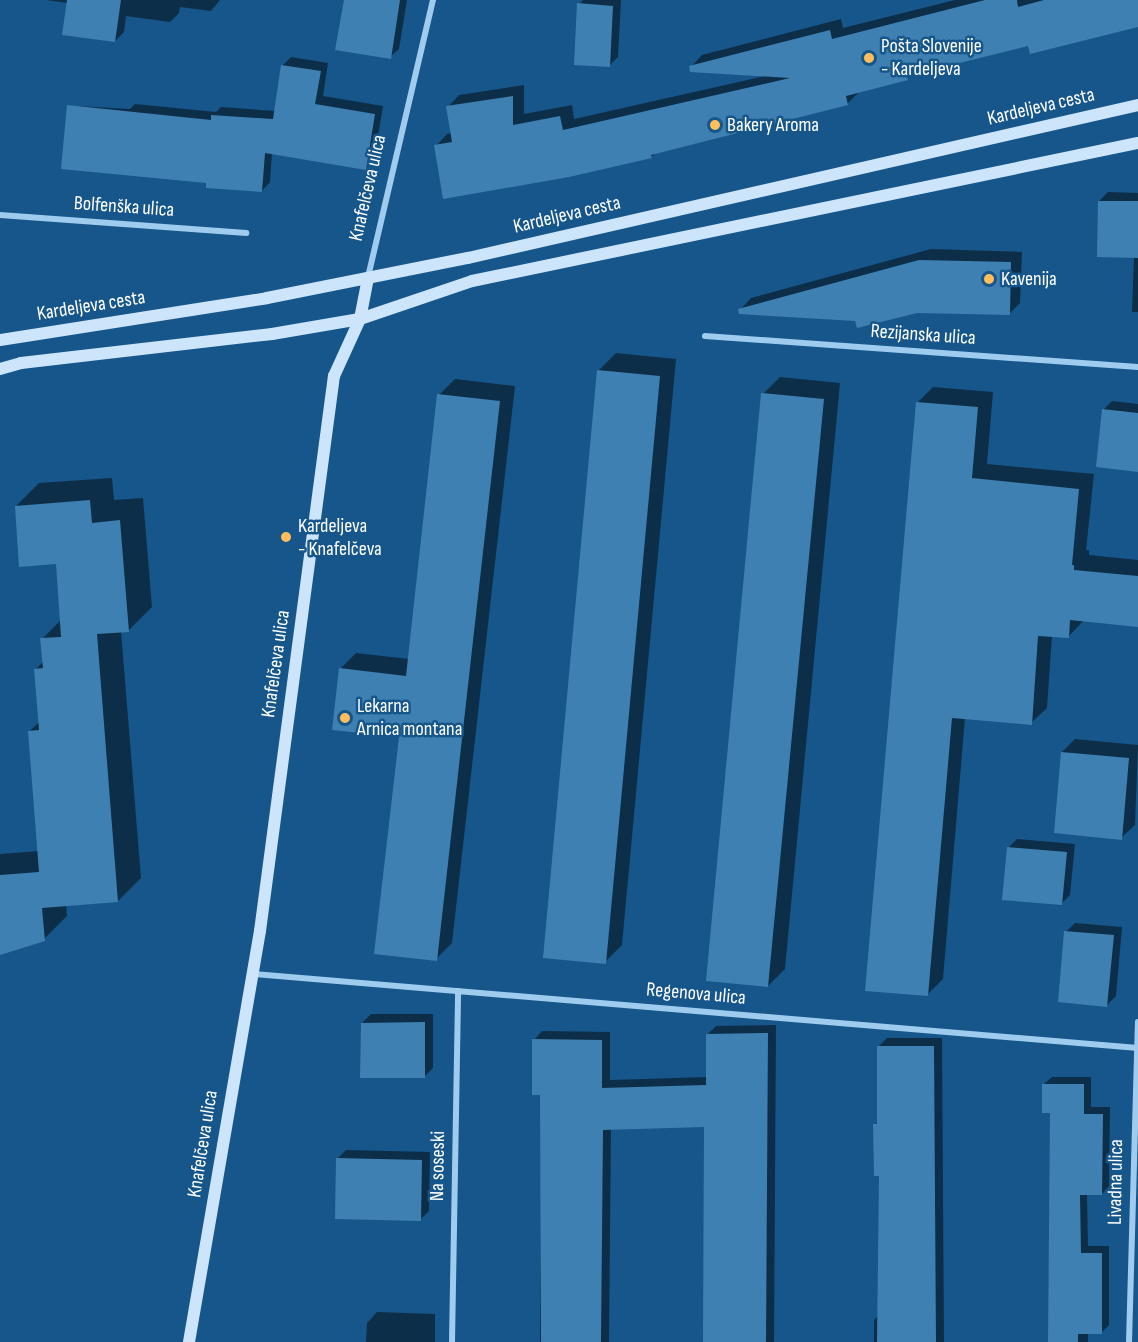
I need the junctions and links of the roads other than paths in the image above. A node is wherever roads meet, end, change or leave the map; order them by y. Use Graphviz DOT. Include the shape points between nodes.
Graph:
graph roads {
  1 [pos="433,0"];
  2 [pos="1138,105"];
  3 [pos="1138,143"];
  4 [pos="0,214"];
  5 [pos="246,233"];
  6 [pos="368,278"];
  7 [pos="360,319"];
  8 [pos="705,336"];
  9 [pos="0,340"];
  10 [pos="1138,367"];
  11 [pos="0,369"];
  12 [pos="252,974"];
  13 [pos="458,991"];
  14 [pos="1138,1022"];
  15 [pos="1137,1048"];
  16 [pos="189,1342"];
  17 [pos="452,1342"];
  18 [pos="1129,1342"];
  1 -- 6 [label="street, Knafelčeva ulica"];
  2 -- 6 [label="street, Kardeljeva cesta"];
  3 -- 7 [label="street" via="472,281"];
  4 -- 5 [label="street, Bolfenška ulica"];
  6 -- 7 [label="street, Knafelčeva ulica"];
  6 -- 9 [label="street, Kardeljeva cesta"];
  7 -- 11 [label="street" via="272,334 21,363"];
  7 -- 12 [label="street, Knafelčeva ulica" via="334,376"];
  8 -- 10 [label="street, Rezijanska ulica"];
  12 -- 13 [label="street, Regenova ulica"];
  12 -- 16 [label="street, Knafelčeva ulica"];
  13 -- 15 [label="street, Regenova ulica"];
  13 -- 17 [label="street, Na soseski"];
  14 -- 15 [label="street, Livadna ulica"];
  15 -- 18 [label="street, Livadna ulica"];
}
